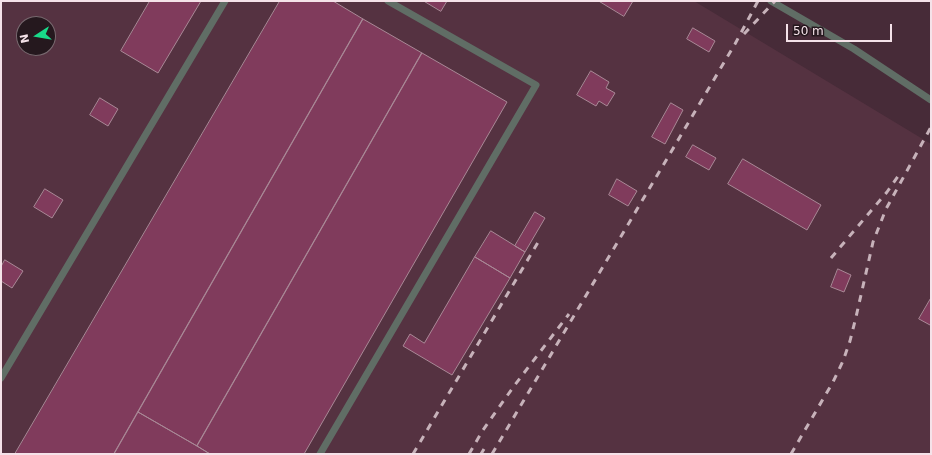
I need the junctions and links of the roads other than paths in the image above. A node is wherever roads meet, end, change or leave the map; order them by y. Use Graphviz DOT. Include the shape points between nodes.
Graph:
graph roads {
  1 [pos="225,1"];
  2 [pos="388,1"];
  3 [pos="771,1"];
  4 [pos="931,100"];
  5 [pos="1,378"];
  6 [pos="320,454"];
  1 -- 5 [label="lane"];
  2 -- 6 [label="lane" via="536,85"];
  3 -- 4 [label="lane" via="854,49"];
}
